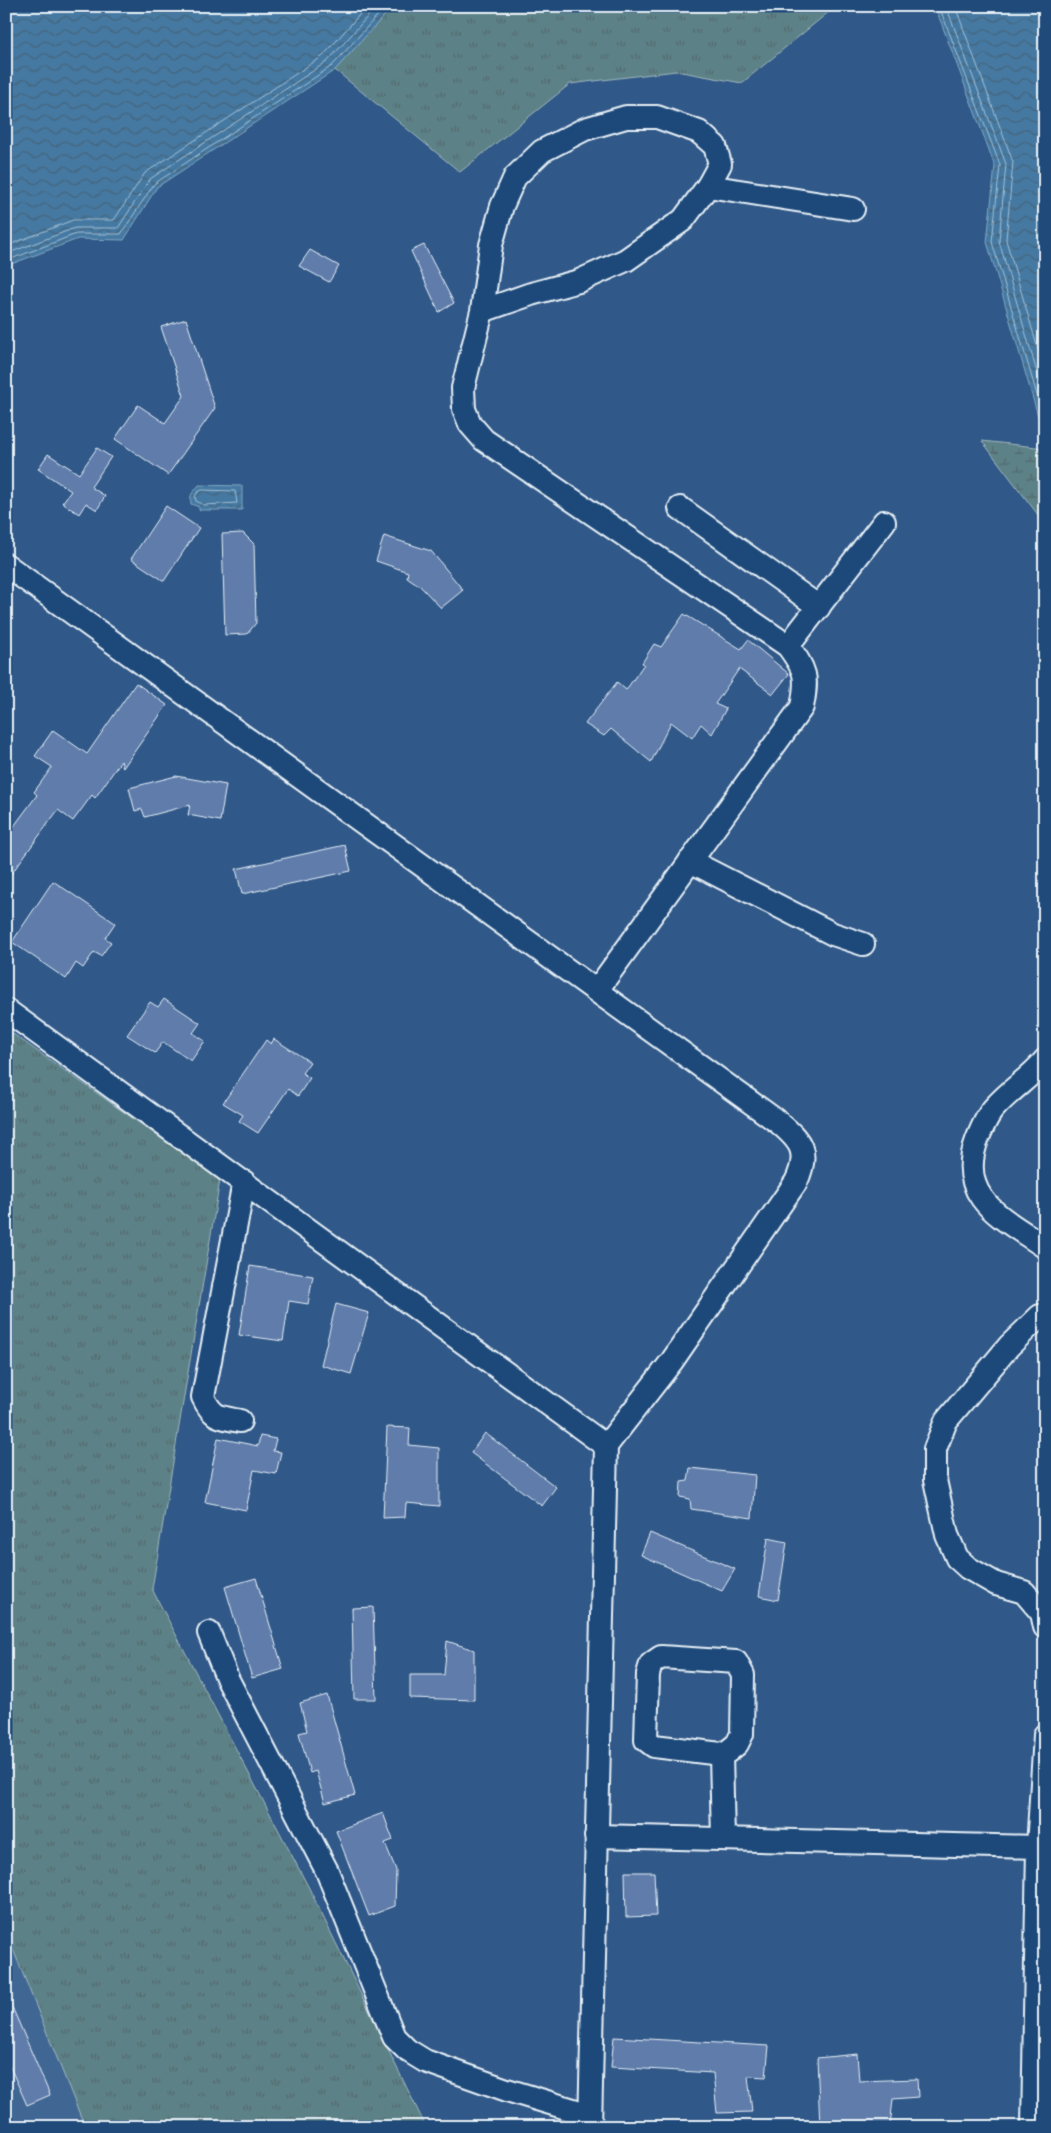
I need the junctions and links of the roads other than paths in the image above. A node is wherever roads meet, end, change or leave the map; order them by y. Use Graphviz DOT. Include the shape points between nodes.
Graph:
graph roads {
  1 [pos="708,186"];
  2 [pos="853,209"];
  3 [pos="482,311"];
  4 [pos="680,508"];
  5 [pos="884,522"];
  6 [pos="6,565"];
  7 [pos="818,607"];
  8 [pos="788,646"];
  9 [pos="690,861"];
  10 [pos="863,944"];
  11 [pos="597,990"];
  12 [pos="6,1010"];
  13 [pos="1041,1069"];
  14 [pos="244,1182"];
  15 [pos="1045,1247"];
  16 [pos="1045,1315"];
  17 [pos="240,1421"];
  18 [pos="606,1446"];
  19 [pos="1045,1627"];
  20 [pos="209,1633"];
  21 [pos="1045,1735"];
  22 [pos="721,1754"];
  23 [pos="596,1836"];
  24 [pos="723,1839"];
  25 [pos="1038,1846"];
  26 [pos="590,2121"];
  27 [pos="1033,2127"];
  1 -- 2 [label="street"];
  1 -- 3 [label="street" via="683,220 626,260 579,281"];
  1 -- 3 [label="street" via="720,164 715,146 699,132 657,117 626,117 586,129 542,151 515,177 502,206 491,244"];
  3 -- 8 [label="street" via="464,388 464,409 470,424 484,440"];
  4 -- 7 [label="street"];
  5 -- 7 [label="street"];
  6 -- 11 [label="street"];
  7 -- 8 [label="street"];
  8 -- 9 [label="street" via="804,668 802,707"];
  9 -- 10 [label="street" via="833,934"];
  9 -- 11 [label="street"];
  11 -- 18 [label="street" via="795,1136 802,1150 804,1165 796,1182 672,1361"];
  12 -- 14 [label="street"];
  13 -- 15 [label="street" via="994,1107 980,1132 971,1165 974,1187 989,1207"];
  14 -- 17 [label="street" via="203,1397 216,1417"];
  14 -- 18 [label="street"];
  16 -- 19 [label="street" via="1008,1346 946,1421 935,1449 935,1480 947,1535 957,1558 996,1584 1024,1592 1042,1613"];
  18 -- 23 [label="street"];
  20 -- 26 [label="street" via="228,1680 328,1871 394,2037 425,2062"];
  21 -- 25 [label="street"];
  22 -- 22 [label="street" via="737,1744 742,1734 743,1676 736,1662 661,1657 651,1664 648,1674 646,1740 654,1746"];
  22 -- 24 [label="street"];
  23 -- 24 [label="street"];
  23 -- 26 [label="street"];
  24 -- 25 [label="street"];
  25 -- 27 [label="street"];
}
